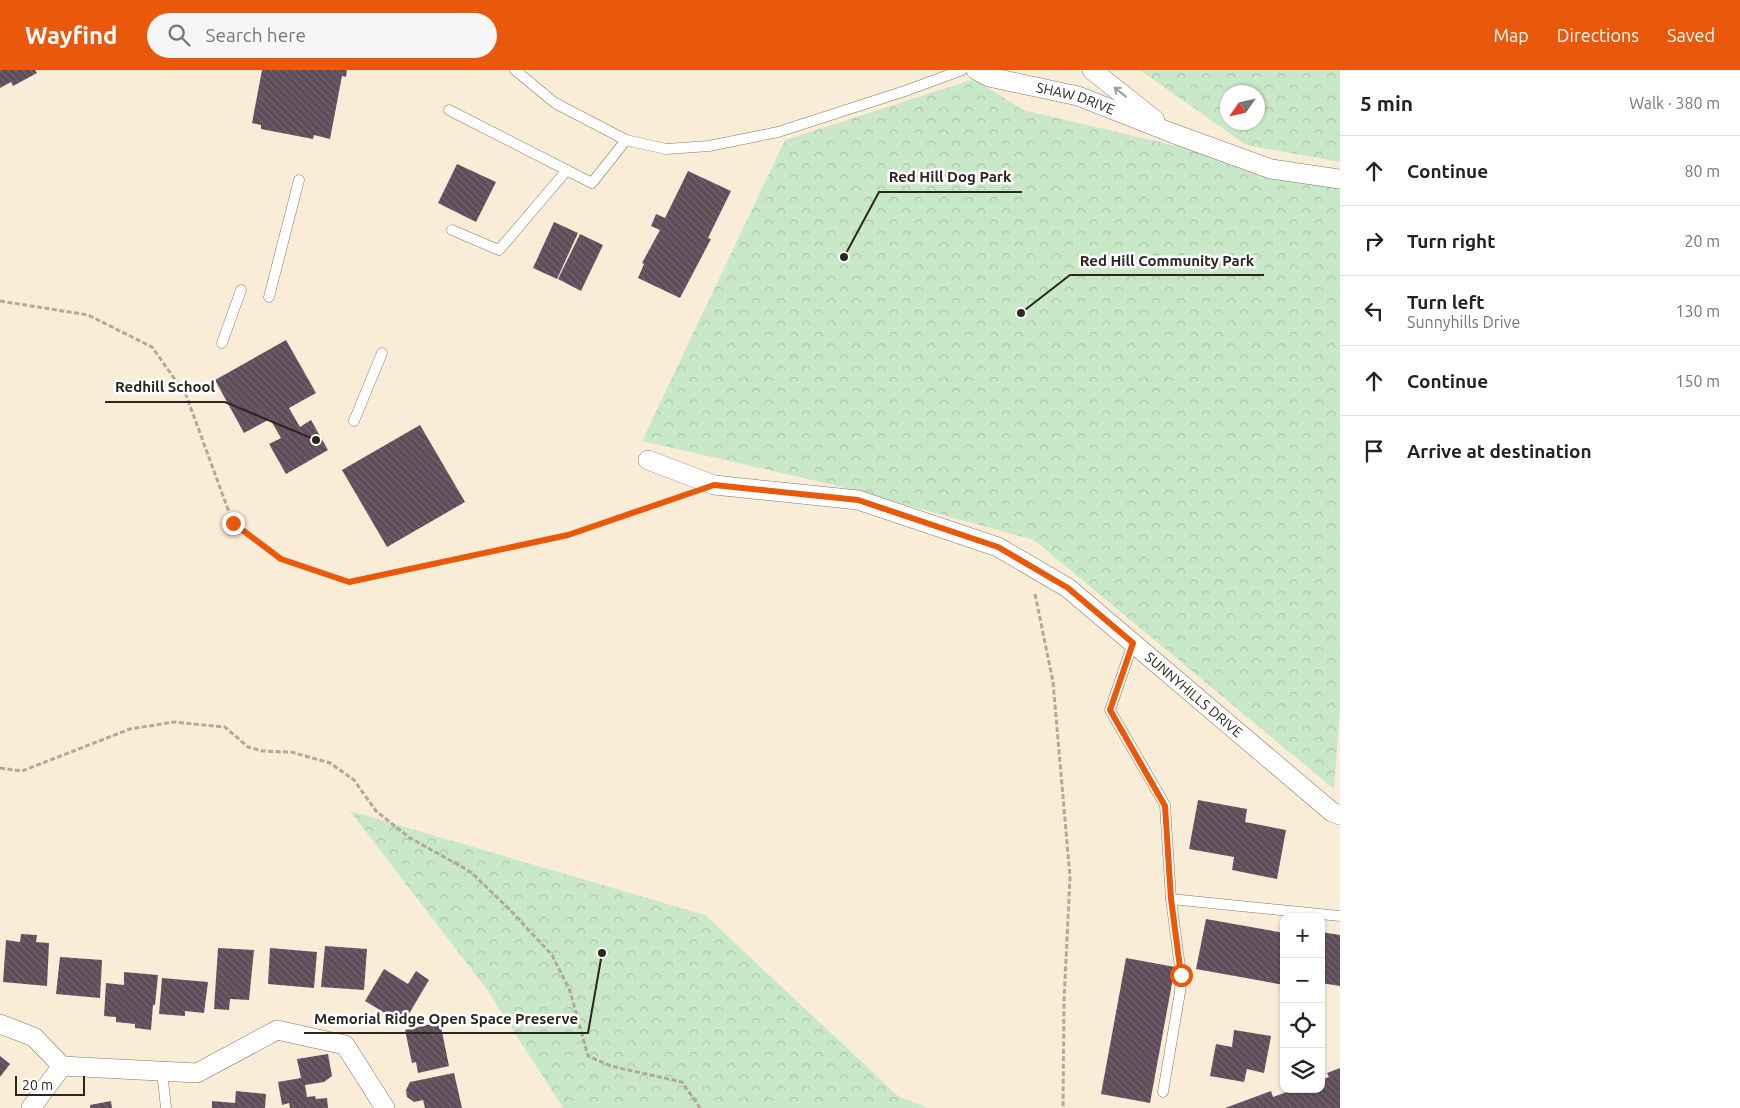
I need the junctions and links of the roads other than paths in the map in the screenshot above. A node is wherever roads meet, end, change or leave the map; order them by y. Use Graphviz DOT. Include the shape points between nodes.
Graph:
graph roads {
  1 [pos="515,70"];
  2 [pos="962,70"];
  3 [pos="976,70"];
  4 [pos="1092,70"];
  5 [pos="449,110"];
  6 [pos="1172,133"];
  7 [pos="626,140"];
  8 [pos="567,170"];
  9 [pos="1340,179"];
  10 [pos="299,180"];
  11 [pos="452,230"];
  12 [pos="241,290"];
  13 [pos="269,297"];
  14 [pos="222,343"];
  15 [pos="382,353"];
  16 [pos="354,420"];
  17 [pos="648,460"];
  18 [pos="1133,643"];
  19 [pos="1340,815"];
  20 [pos="1171,899"];
  21 [pos="1340,916"];
  22 [pos="0,1024"];
  23 [pos="62,1066"];
  24 [pos="162,1071"];
  25 [pos="1163,1092"];
  26 [pos="31,1108"];
  27 [pos="166,1108"];
  28 [pos="385,1108"];
  1 -- 7 [label="lane" via="555,103"];
  2 -- 7 [label="lane" via="778,132 709,146 666,149"];
  3 -- 6 [label="street, SHAW DRIVE" via="989,76 1078,96"];
  6 -- 4 [label="street, SHAW DRIVE, one-way"];
  5 -- 8 [label="lane"];
  6 -- 9 [label="street, SHAW DRIVE" via="1271,169"];
  7 -- 8 [label="lane" via="592,183"];
  8 -- 11 [label="lane" via="499,250"];
  10 -- 13 [label="lane"];
  12 -- 14 [label="lane"];
  15 -- 16 [label="lane"];
  17 -- 18 [label="street, SUNNYHILLS DRIVE" via="714,485 858,500 998,547 1068,588"];
  18 -- 19 [label="street, SUNNYHILLS DRIVE" via="1332,812"];
  18 -- 20 [label="lane" via="1110,710 1165,806"];
  20 -- 21 [label="lane"];
  20 -- 25 [label="lane" via="1181,975"];
  22 -- 23 [label="street" via="34,1037"];
  23 -- 24 [label="street"];
  23 -- 26 [label="street"];
  24 -- 27 [label="lane"];
  24 -- 28 [label="street" via="197,1073 277,1030 345,1045"];
}
